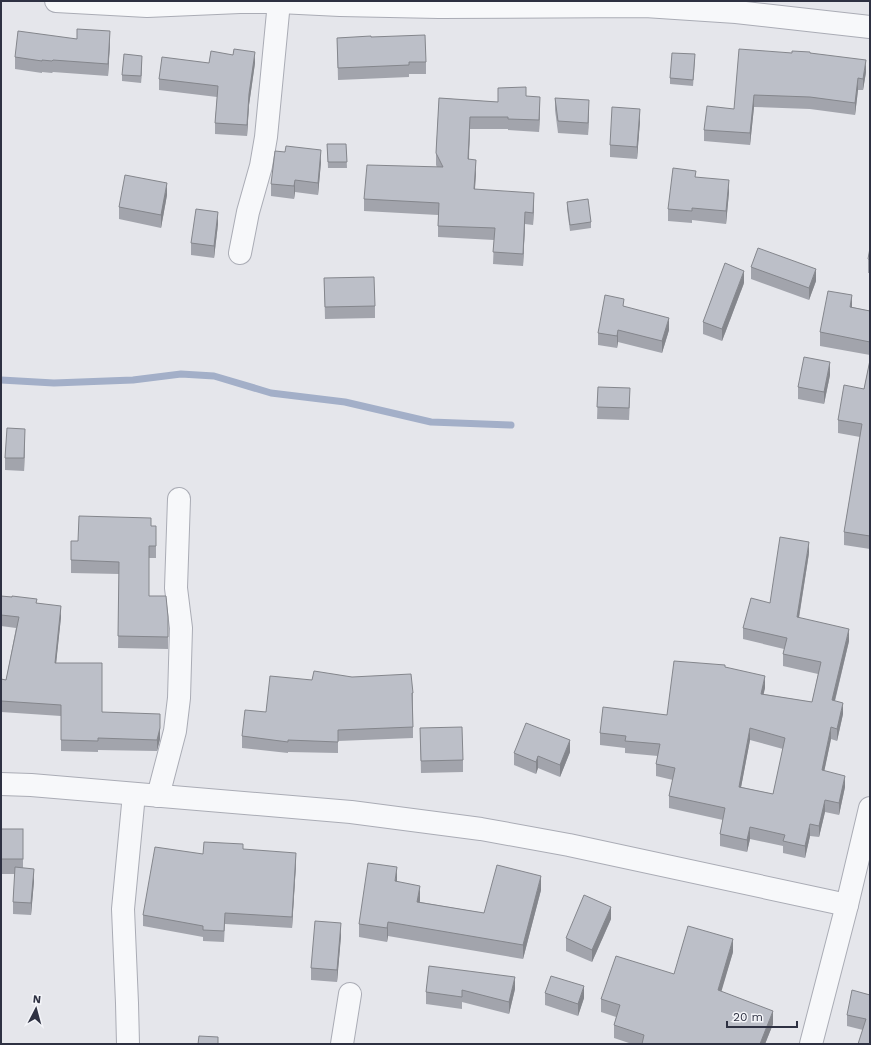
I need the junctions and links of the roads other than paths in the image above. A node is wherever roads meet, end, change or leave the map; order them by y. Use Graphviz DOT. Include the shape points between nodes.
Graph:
graph roads {
  1 [pos="56,1"];
  2 [pos="279,2"];
  3 [pos="340,3"];
  4 [pos="870,27"];
  5 [pos="240,253"];
  6 [pos="178,499"];
  7 [pos="1,784"];
  8 [pos="134,794"];
  9 [pos="158,796"];
  10 [pos="870,808"];
  11 [pos="847,905"];
  12 [pos="350,994"];
  13 [pos="128,1044"];
  14 [pos="342,1044"];
  15 [pos="812,1044"];
  1 -- 2 [label="street" via="147,6"];
  2 -- 3 [label="street"];
  2 -- 5 [label="street" via="266,136"];
  3 -- 4 [label="street" via="439,7 645,6 736,12"];
  6 -- 9 [label="street" via="176,588 181,628 179,698 175,731"];
  7 -- 8 [label="street"];
  8 -- 9 [label="street"];
  8 -- 13 [label="street" via="123,909"];
  9 -- 11 [label="street" via="351,812 481,829 569,845"];
  10 -- 11 [label="street"];
  11 -- 15 [label="street"];
  12 -- 14 [label="street"];
}
